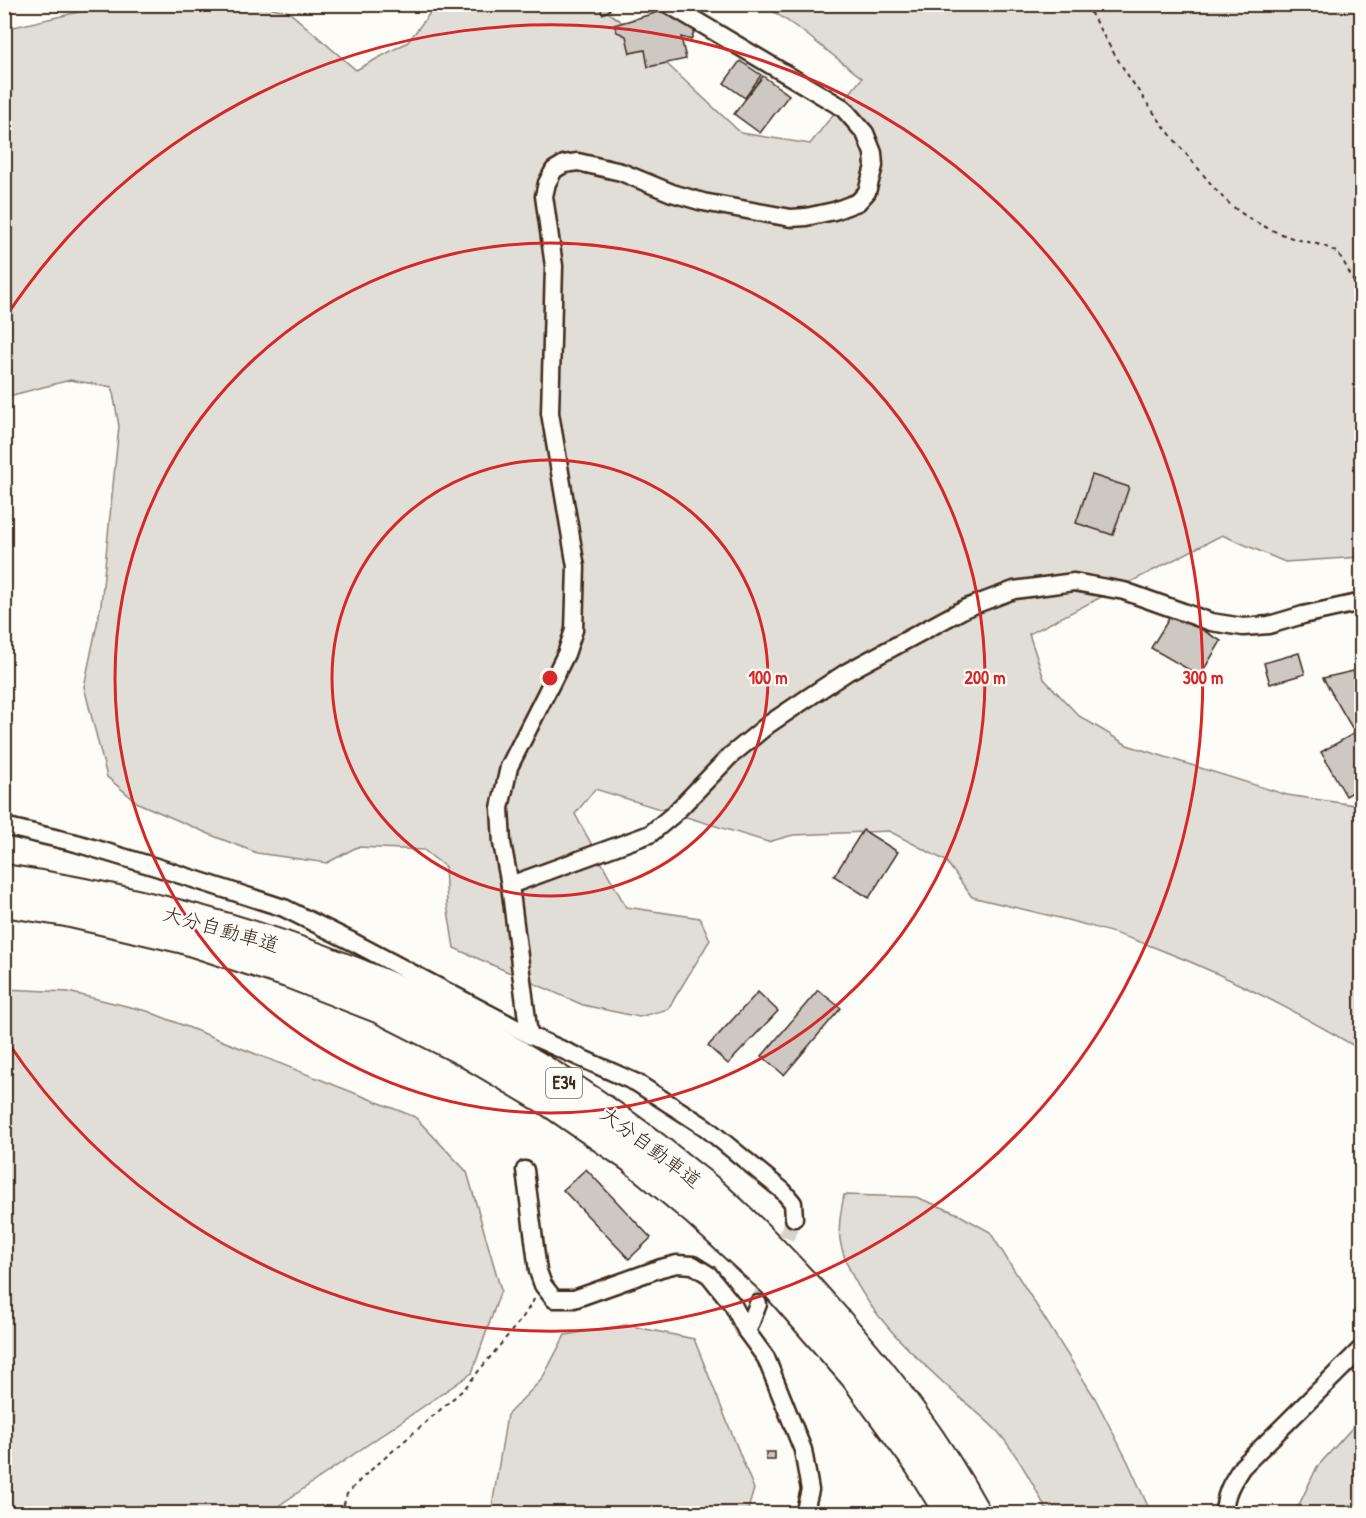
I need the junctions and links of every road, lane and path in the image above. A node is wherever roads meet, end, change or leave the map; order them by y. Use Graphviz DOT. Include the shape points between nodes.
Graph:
graph roads {
  1 [pos="668,4"];
  2 [pos="1086,4"];
  3 [pos="1362,298"];
  4 [pos="1362,603"];
  5 [pos="4,826"];
  6 [pos="4,880"];
  7 [pos="510,885"];
  8 [pos="4,902"];
  9 [pos="530,1035"];
  10 [pos="525,1170"];
  11 [pos="794,1218"];
  12 [pos="543,1285"];
  13 [pos="758,1305"];
  14 [pos="747,1332"];
  15 [pos="1362,1348"];
  16 [pos="341,1514"];
  17 [pos="804,1514"];
  18 [pos="951,1514"];
  19 [pos="975,1514"];
  20 [pos="1224,1514"];
  1 -- 7 [label="street" via="843,108 865,133 874,166 867,192 858,202 806,217 703,202 621,172 578,162 554,170 547,183 544,196 554,266 550,413 576,567 574,630 566,654 509,767 501,808 502,843"];
  2 -- 3 [label="path" via="1136,89 1180,148 1228,202 1261,225 1339,254"];
  4 -- 7 [label="street" via="1269,625 1243,627 1211,622 1124,591 1074,582 1014,590 966,608 847,672 768,724 650,834"];
  5 -- 9 [label="street" via="284,908"];
  6 -- 19 [label="highway, 大分自動車道 / E34" via="71,890 180,916 297,951 393,989 475,1030 561,1081 715,1196 787,1266 872,1361 938,1452"];
  7 -- 9 [label="street"];
  8 -- 18 [label="highway, 大分自動車道 / E34" via="66,911 184,938 288,972 383,1009 466,1051 547,1099 633,1158 774,1282 855,1376 920,1464"];
  9 -- 11 [label="street" via="637,1083 678,1108 783,1191 793,1203"];
  10 -- 12 [label="street" via="534,1252"];
  12 -- 14 [label="street" via="555,1299 574,1299 661,1268 693,1264 709,1275 733,1305"];
  12 -- 16 [label="path" via="523,1317 464,1389 364,1476 347,1494"];
  13 -- 14 [label="street"];
  14 -- 17 [label="street" via="766,1358 803,1450 810,1490"];
  15 -- 20 [label="street" via="1242,1467 1224,1499"];
}
